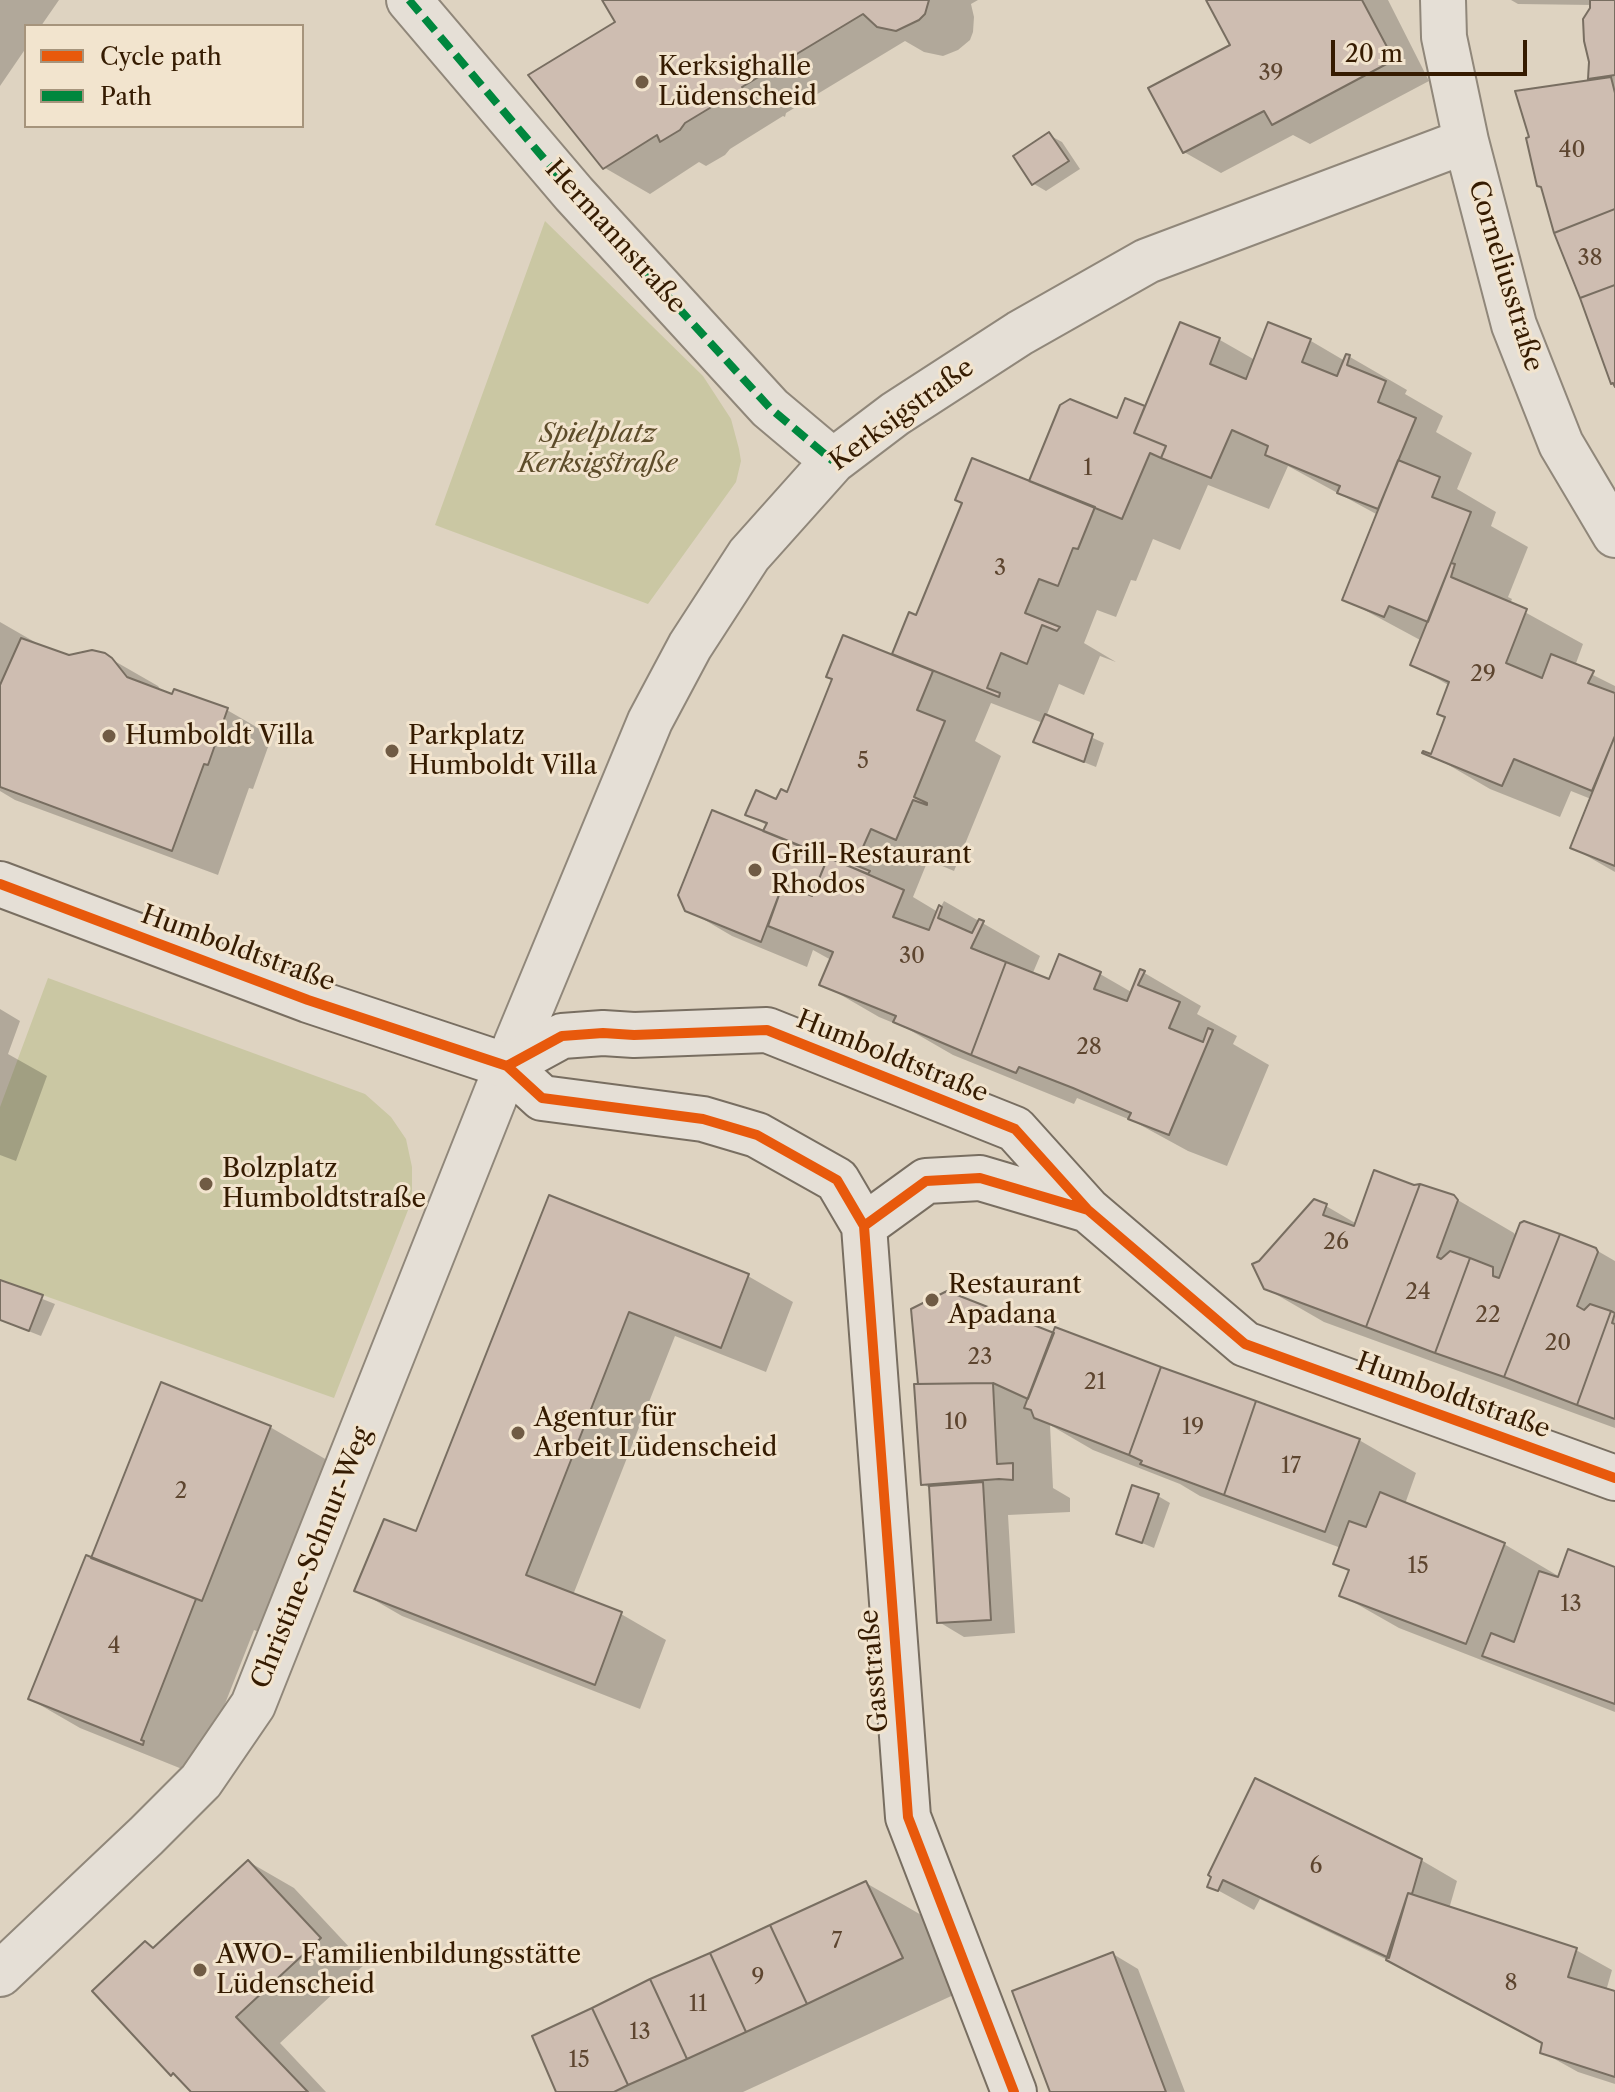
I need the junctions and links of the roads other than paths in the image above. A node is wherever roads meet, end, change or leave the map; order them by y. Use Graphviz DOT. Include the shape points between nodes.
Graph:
graph roads {
  1 [pos="409,0"];
  2 [pos="1443,0"];
  3 [pos="1466,141"];
  4 [pos="833,461"];
  5 [pos="1615,535"];
  6 [pos="0,884"];
  7 [pos="507,1066"];
  8 [pos="1088,1210"];
  9 [pos="864,1226"];
  10 [pos="1615,1478"];
  11 [pos="0,1974"];
  12 [pos="1014,2092"];
  1 -- 4 [label="street, Hermannstraße" via="574,194 770,408"];
  2 -- 3 [label="street, Corneliusstraße" via="1444,37"];
  3 -- 4 [label="street, Kerksigstraße" via="1147,261 1020,333"];
  3 -- 5 [label="street, Corneliusstraße" via="1514,325 1561,444"];
  4 -- 7 [label="street, Kerksigstraße" via="749,555 690,646 650,721"];
  6 -- 7 [label="street, Humboldtstraße" via="308,1000"];
  7 -- 8 [label="street, Humboldtstraße" via="562,1036 767,1030 1015,1129"];
  7 -- 9 [label="street, Humboldtstraße" via="542,1098 703,1119 757,1135 837,1180"];
  7 -- 11 [label="street, Christine-Schnur-Weg" via="253,1705 201,1781"];
  8 -- 9 [label="street, Humboldtstraße" via="980,1178 926,1181"];
  8 -- 10 [label="street, Humboldtstraße" via="1245,1344"];
  9 -- 12 [label="street, Gasstraße" via="908,1817"];
}
